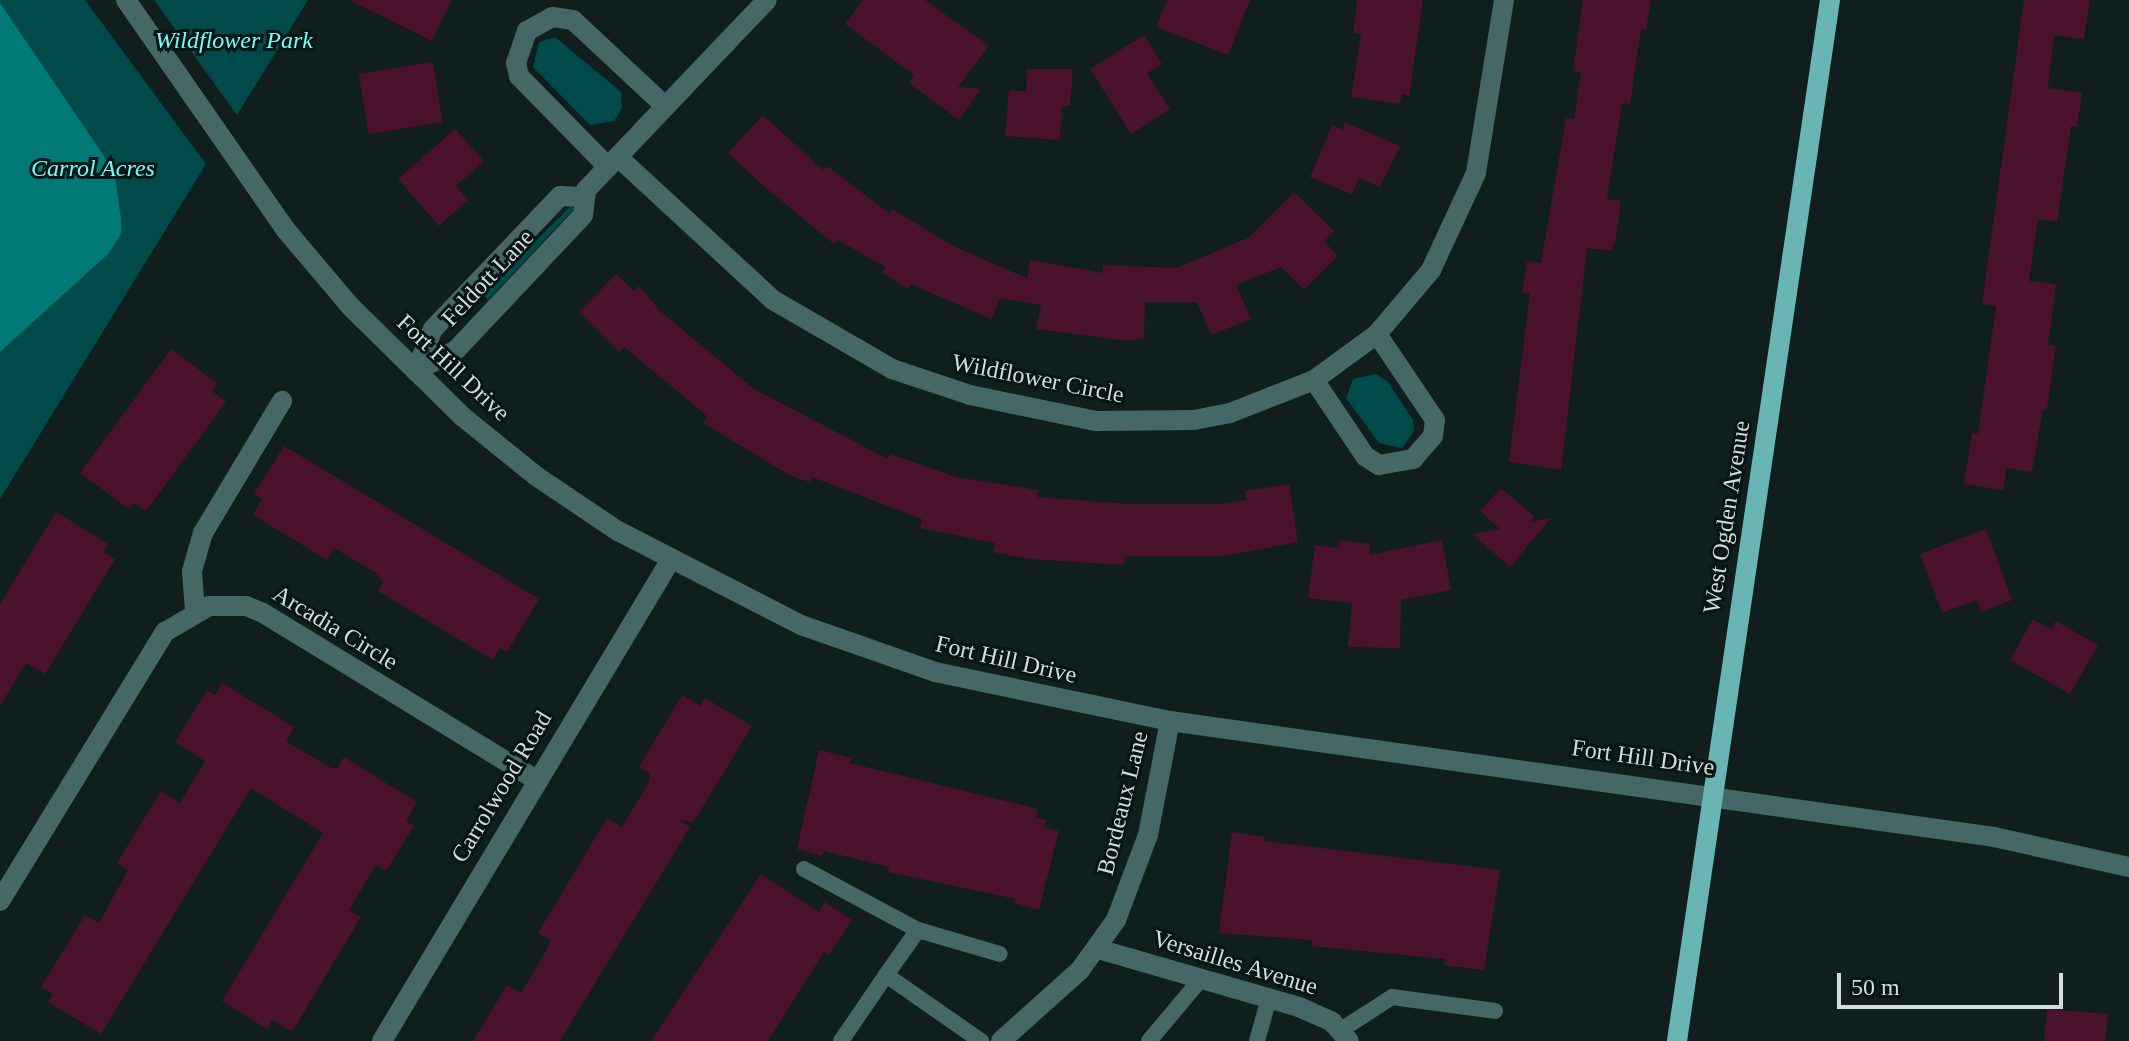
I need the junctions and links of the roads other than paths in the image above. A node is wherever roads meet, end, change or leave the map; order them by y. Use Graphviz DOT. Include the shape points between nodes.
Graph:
graph roads {
  1 [pos="126,0"];
  2 [pos="767,0"];
  3 [pos="1504,0"];
  4 [pos="1830,0"];
  5 [pos="666,107"];
  6 [pos="613,162"];
  7 [pos="581,197"];
  8 [pos="1377,334"];
  9 [pos="416,371"];
  10 [pos="1314,380"];
  11 [pos="282,401"];
  12 [pos="670,561"];
  13 [pos="195,611"];
  14 [pos="1170,721"];
  15 [pos="537,780"];
  16 [pos="1712,794"];
  17 [pos="2129,867"];
  18 [pos="804,869"];
  19 [pos="0,901"];
  20 [pos="918,930"];
  21 [pos="1098,949"];
  22 [pos="1000,954"];
  23 [pos="886,975"];
  24 [pos="1201,979"];
  25 [pos="1269,998"];
  26 [pos="1495,1011"];
  27 [pos="1345,1035"];
  28 [pos="382,1041"];
  29 [pos="841,1041"];
  30 [pos="981,1041"];
  31 [pos="1001,1041"];
  32 [pos="1149,1041"];
  33 [pos="1257,1041"];
  34 [pos="1677,1041"];
  1 -- 9 [label="street, Fort Hill Drive" via="285,229 350,306"];
  2 -- 5 [label="street, Feldott Lane"];
  3 -- 8 [label="street, Wildflower Circle" via="1486,119 1466,202 1431,270"];
  4 -- 16 [label="main road, West Ogden Avenue"];
  5 -- 6 [label="street, Feldott Lane"];
  5 -- 6 [label="street, Wildflower Circle" via="573,20 552,17 527,31 516,63 519,76"];
  6 -- 7 [label="street, Feldott Lane"];
  6 -- 10 [label="street, Wildflower Circle" via="773,300 860,354 932,385 1096,421 1164,424 1230,413"];
  7 -- 9 [label="street, Feldott Lane" via="583,215 456,350"];
  7 -- 9 [label="street, Feldott Lane" via="560,196 433,329"];
  8 -- 10 [label="street, Wildflower Circle"];
  8 -- 10 [label="street" via="1435,420 1433,436 1413,459 1379,465 1365,456"];
  9 -- 12 [label="street, Fort Hill Drive" via="536,476"];
  11 -- 13 [label="street" via="203,533 192,571"];
  12 -- 14 [label="street, Fort Hill Drive" via="750,603 880,654 1013,691"];
  12 -- 15 [label="street, Carrolwood Road"];
  13 -- 15 [label="street, Arcadia Circle" via="227,604 263,613"];
  13 -- 19 [label="street, Arcadia Circle" via="165,632 152,651"];
  14 -- 16 [label="street, Fort Hill Drive"];
  14 -- 21 [label="street, Bordeaux Lane" via="1148,835 1129,890"];
  15 -- 28 [label="street, Carrolwood Road"];
  16 -- 17 [label="street, Fort Hill Drive" via="1994,837"];
  16 -- 34 [label="main road, West Ogden Avenue"];
  18 -- 20 [label="lane"];
  20 -- 22 [label="lane"];
  20 -- 23 [label="lane"];
  21 -- 24 [label="street, Versailles Avenue"];
  21 -- 31 [label="street, Bordeaux Lane"];
  23 -- 29 [label="lane"];
  23 -- 30 [label="lane"];
  24 -- 25 [label="street, Versailles Avenue"];
  24 -- 32 [label="lane"];
  25 -- 27 [label="street, Versailles Avenue" via="1321,1016"];
  25 -- 33 [label="lane"];
  26 -- 27 [label="lane" via="1392,997"];
}
